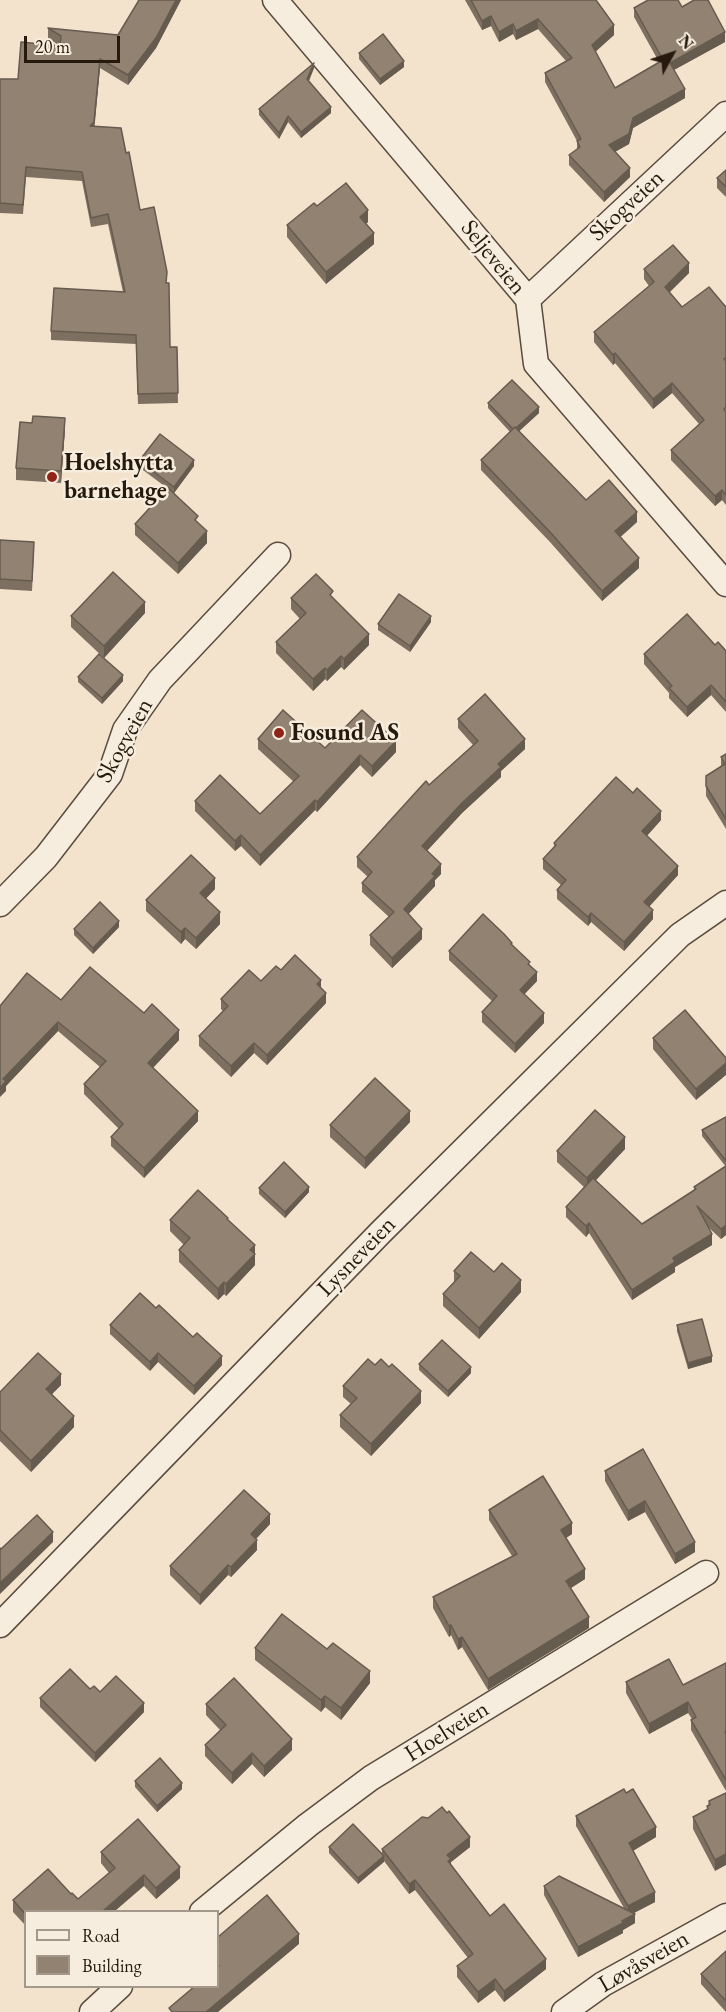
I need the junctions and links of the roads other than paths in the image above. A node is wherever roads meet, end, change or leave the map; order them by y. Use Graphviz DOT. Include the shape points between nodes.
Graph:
graph roads {
  1 [pos="275,0"];
  2 [pos="726,114"];
  3 [pos="528,298"];
  4 [pos="278,555"];
  5 [pos="726,584"];
  6 [pos="726,903"];
  7 [pos="0,904"];
  8 [pos="706,1573"];
  9 [pos="0,1625"];
  10 [pos="203,1910"];
  11 [pos="726,1916"];
  12 [pos="118,1988"];
  13 [pos="92,2012"];
  14 [pos="564,2012"];
  1 -- 3 [label="street, Seljeveien"];
  2 -- 3 [label="street, Skogveien"];
  3 -- 5 [label="street, Seljeveien" via="536,364"];
  4 -- 7 [label="street, Skogveien" via="160,680 125,730 110,774 46,857"];
  6 -- 9 [label="street, Lysneveien" via="680,934 405,1208"];
  8 -- 10 [label="street, Hoelveien" via="371,1778"];
  11 -- 14 [label="street, Løvåsveien" via="603,1984"];
  12 -- 13 [label="street"];
}
